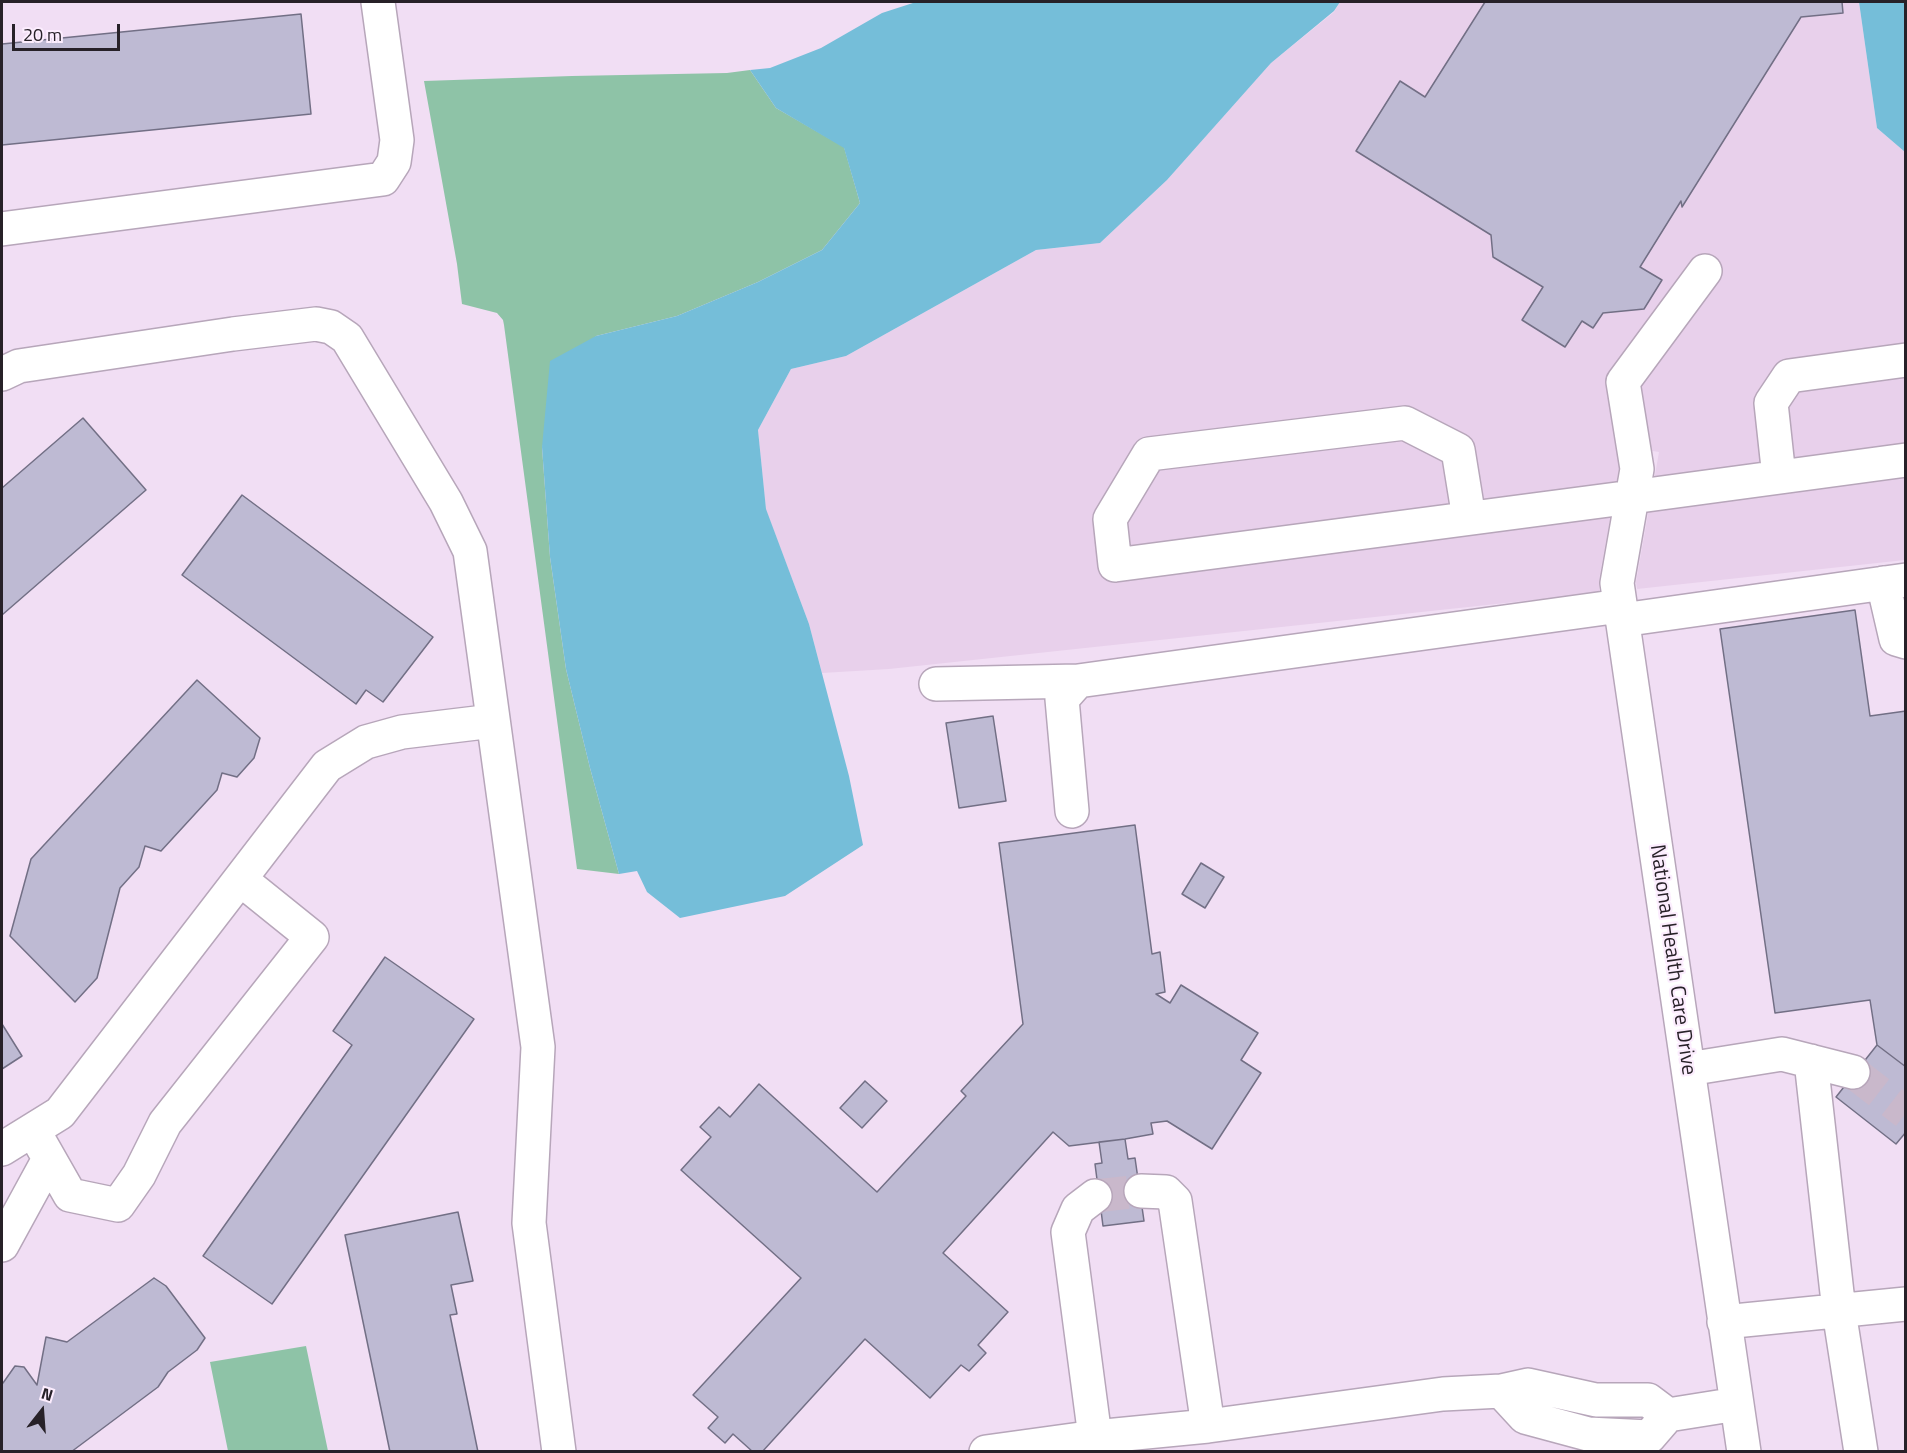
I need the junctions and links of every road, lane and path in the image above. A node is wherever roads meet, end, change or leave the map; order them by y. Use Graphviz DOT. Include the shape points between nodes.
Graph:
graph roads {
  1 [pos="378,2"];
  2 [pos="2,229"];
  3 [pos="1705,271"];
  4 [pos="1905,360"];
  5 [pos="2,374"];
  6 [pos="1905,460"];
  7 [pos="1779,477"];
  8 [pos="1635,483"];
  9 [pos="1469,518"];
  10 [pos="1894,582"];
  11 [pos="1621,613"];
  12 [pos="1905,642"];
  13 [pos="1078,681"];
  14 [pos="936,684"];
  15 [pos="493,721"];
  16 [pos="1072,811"];
  17 [pos="240,879"];
  18 [pos="1811,1061"];
  19 [pos="1688,1069"];
  20 [pos="1853,1072"];
  21 [pos="33,1130"];
  22 [pos="2,1149"];
  23 [pos="49,1159"];
  24 [pos="1141,1191"];
  25 [pos="1095,1196"];
  26 [pos="2,1245"];
  27 [pos="1905,1304"];
  28 [pos="1839,1311"];
  29 [pos="1725,1322"];
  30 [pos="1737,1404"];
  31 [pos="1208,1426"];
  32 [pos="1095,1437"];
  33 [pos="559,1452"];
  34 [pos="986,1452"];
  35 [pos="1744,1452"];
  36 [pos="1862,1452"];
  1 -- 2 [label="street" via="397,140 394,162 383,179"];
  3 -- 8 [label="street, National Health Care Drive" via="1623,382"];
  4 -- 7 [label="street" via="1789,376 1771,403"];
  5 -- 15 [label="street" via="30,364 316,324 331,327 347,338 446,502 470,551"];
  6 -- 7 [label="street"];
  7 -- 8 [label="street"];
  8 -- 9 [label="street"];
  8 -- 11 [label="street, National Health Care Drive" via="1617,583"];
  9 -- 9 [label="street" via="1458,450 1405,423 1149,454 1110,519 1115,565"];
  10 -- 11 [label="street"];
  10 -- 12 [label="street" via="1896,639"];
  11 -- 13 [label="street"];
  11 -- 19 [label="street, National Health Care Drive"];
  13 -- 14 [label="street"];
  13 -- 16 [label="street" via="1062,699"];
  15 -- 17 [label="street" via="402,732 366,742 327,765"];
  15 -- 33 [label="street" via="538,1047 529,1223"];
  17 -- 21 [label="street" via="60,1113"];
  17 -- 23 [label="street" via="312,937 165,1123 139,1175 118,1205 70,1195"];
  18 -- 19 [label="street" via="1782,1054"];
  18 -- 20 [label="street"];
  18 -- 28 [label="street"];
  19 -- 29 [label="street, National Health Care Drive"];
  21 -- 22 [label="street"];
  21 -- 23 [label="street"];
  23 -- 26 [label="street"];
  24 -- 31 [label="street" via="1166,1192 1175,1201"];
  25 -- 32 [label="street" via="1078,1209 1068,1232"];
  27 -- 28 [label="street"];
  28 -- 29 [label="street"];
  28 -- 36 [label="street"];
  29 -- 30 [label="street, National Health Care Drive"];
  30 -- 31 [label="street" via="1668,1415 1648,1400 1596,1400 1528,1385 1501,1392 1443,1394"];
  30 -- 35 [label="street, National Health Care Drive"];
  31 -- 32 [label="street"];
  32 -- 34 [label="street"];
}
